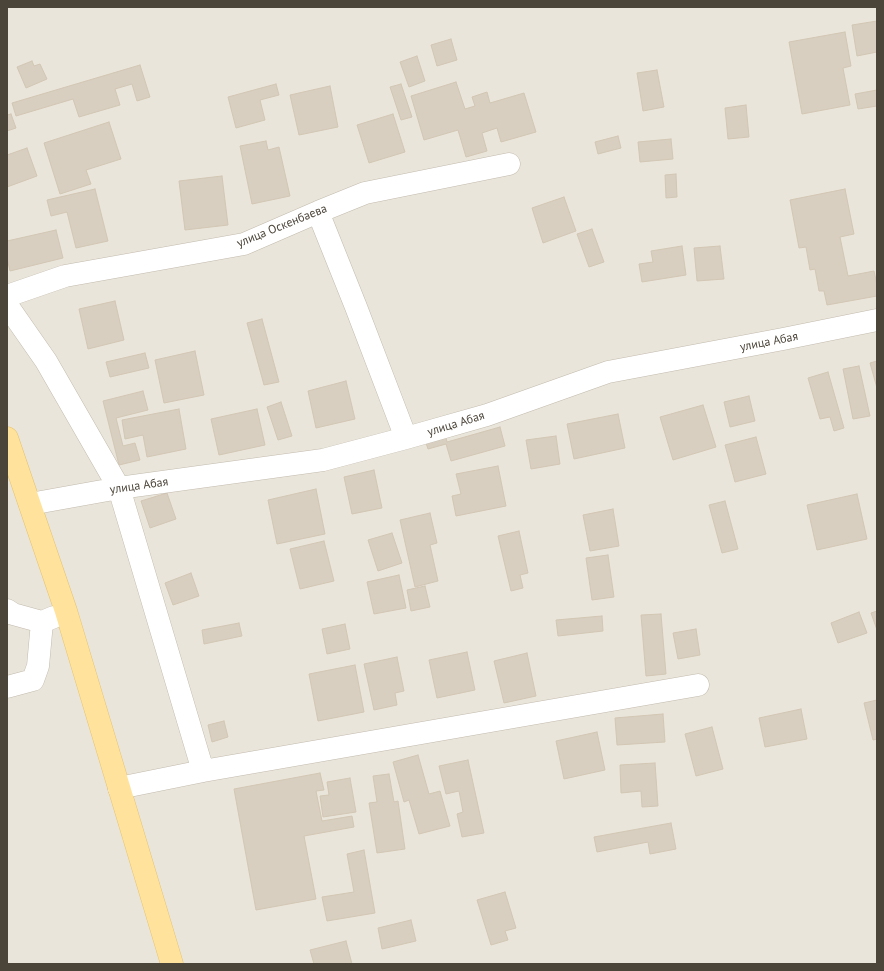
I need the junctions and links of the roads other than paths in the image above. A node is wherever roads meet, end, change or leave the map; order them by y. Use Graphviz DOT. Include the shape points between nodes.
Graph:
graph roads {
  1 [pos="509,164"];
  2 [pos="318,212"];
  3 [pos="7,296"];
  4 [pos="7,305"];
  5 [pos="877,320"];
  6 [pos="7,438"];
  7 [pos="406,438"];
  8 [pos="119,488"];
  9 [pos="30,504"];
  10 [pos="7,610"];
  11 [pos="66,611"];
  12 [pos="42,622"];
  13 [pos="698,684"];
  14 [pos="7,687"];
  15 [pos="203,771"];
  16 [pos="119,788"];
  17 [pos="172,964"];
  1 -- 2 [label="street, улица Оскенбаева" via="365,193"];
  2 -- 3 [label="street, улица Оскенбаева" via="244,244 65,276"];
  2 -- 7 [label="street"];
  4 -- 8 [label="street" via="46,361"];
  5 -- 7 [label="street, улица Абая" via="608,372 487,415"];
  6 -- 9 [label="main road"];
  7 -- 8 [label="street, улица Абая" via="323,460"];
  8 -- 9 [label="street, улица Абая"];
  8 -- 15 [label="street"];
  9 -- 11 [label="main road"];
  10 -- 12 [label="street"];
  11 -- 12 [label="street"];
  11 -- 16 [label="main road"];
  12 -- 14 [label="street" via="38,666 33,680"];
  13 -- 15 [label="street"];
  15 -- 16 [label="street"];
  16 -- 17 [label="main road"];
}
